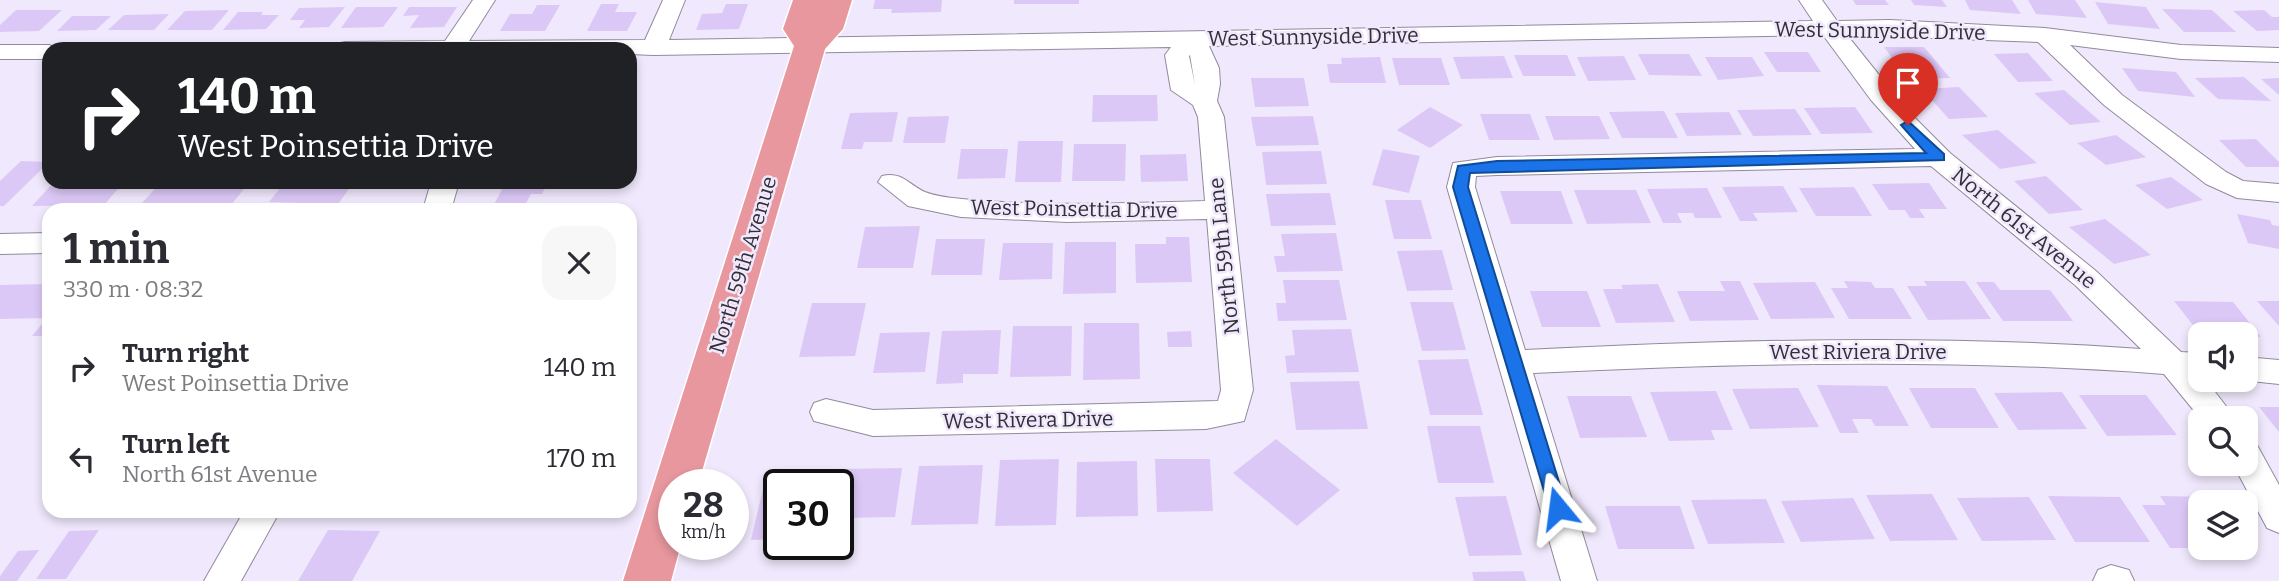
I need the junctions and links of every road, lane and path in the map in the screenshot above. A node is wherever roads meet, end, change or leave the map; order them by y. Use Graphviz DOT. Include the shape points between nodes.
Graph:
graph roads {
  1 [pos="484,0"];
  2 [pos="674,0"];
  3 [pos="808,0"];
  4 [pos="837,0"];
  5 [pos="1810,0"];
  6 [pos="1830,28"];
  7 [pos="2045,35"];
  8 [pos="1192,39"];
  9 [pos="456,42"];
  10 [pos="810,46"];
  11 [pos="637,48"];
  12 [pos="653,48"];
  13 [pos="0,52"];
  14 [pos="42,52"];
  15 [pos="2279,55"];
  16 [pos="1206,91"];
  17 [pos="1938,157"];
  18 [pos="892,182"];
  19 [pos="2279,193"];
  20 [pos="1220,210"];
  21 [pos="42,243"];
  22 [pos="0,244"];
  23 [pos="1515,362"];
  24 [pos="2185,364"];
  25 [pos="2258,370"];
  26 [pos="2279,372"];
  27 [pos="2211,406"];
  28 [pos="825,412"];
  29 [pos="1232,412"];
  30 [pos="681,469"];
  31 [pos="2256,476"];
  32 [pos="259,518"];
  33 [pos="2279,518"];
  34 [pos="658,545"];
  35 [pos="222,581"];
  36 [pos="647,581"];
  37 [pos="1579,581"];
  1 -- 9 [label="street"];
  2 -- 12 [label="street"];
  3 -- 10 [label="main road" via="798,29"];
  4 -- 10 [label="main road, North 59th Avenue" via="828,29"];
  5 -- 6 [label="street, North 61st Avenue"];
  6 -- 7 [label="street, West Sunnyside Drive"];
  6 -- 8 [label="street, West Sunnyside Drive"];
  6 -- 17 [label="street, North 61st Avenue" via="1878,93"];
  7 -- 15 [label="street, West Sunnyside Drive" via="2181,52"];
  7 -- 19 [label="street" via="2081,74 2216,178 2236,190"];
  8 -- 10 [label="street, West Sunnyside Drive"];
  8 -- 16 [label="street, North 59th Lane" via="1205,54"];
  8 -- 16 [label="street" via="1177,55 1181,81 1184,90"];
  10 -- 12 [label="street, West Sunnyside Drive"];
  10 -- 30 [label="main road, North 59th Avenue"];
  11 -- 12 [label="street, West Sunnyside Drive"];
  13 -- 14 [label="street"];
  16 -- 20 [label="street, North 59th Lane"];
  17 -- 23 [label="street" via="1463,169 1461,187"];
  17 -- 24 [label="street, North 61st Avenue"];
  18 -- 20 [label="street, West Poinsettia Drive" via="918,200 961,208 1067,213"];
  20 -- 29 [label="street, North 59th Lane" via="1237,390"];
  21 -- 22 [label="street"];
  23 -- 24 [label="street, West Riviera Drive" via="1925,350"];
  23 -- 37 [label="street"];
  24 -- 27 [label="street, North 61st Avenue"];
  25 -- 26 [label="street"];
  28 -- 29 [label="street, West Rivera Drive" via="873,423"];
  31 -- 33 [label="street"];
  32 -- 35 [label="street"];
  34 -- 36 [label="main road"];
}
